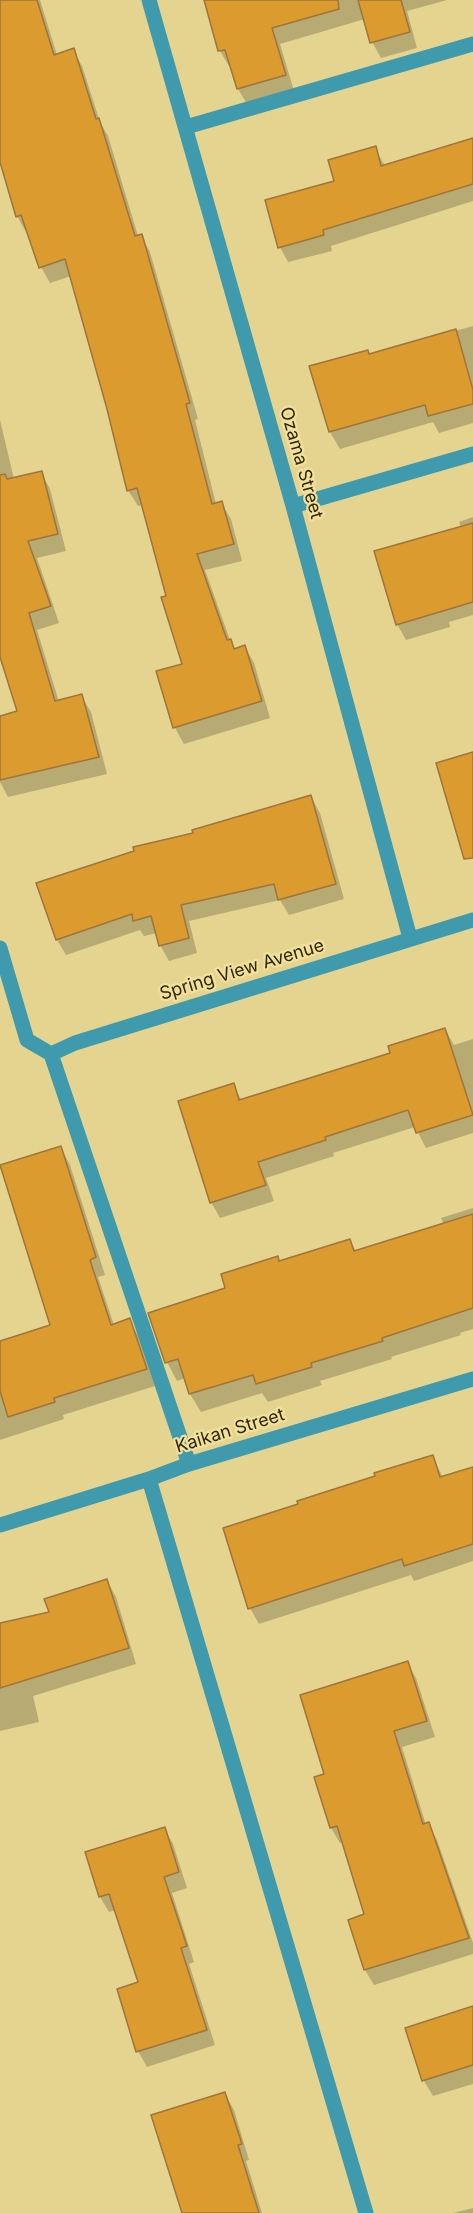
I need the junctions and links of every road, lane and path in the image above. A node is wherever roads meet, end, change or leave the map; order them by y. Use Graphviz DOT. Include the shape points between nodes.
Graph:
graph roads {
  1 [pos="149,0"];
  2 [pos="473,44"];
  3 [pos="186,127"];
  4 [pos="473,454"];
  5 [pos="293,506"];
  6 [pos="473,920"];
  7 [pos="410,938"];
  8 [pos="0,948"];
  9 [pos="51,1054"];
  10 [pos="473,1379"];
  11 [pos="189,1464"];
  12 [pos="148,1479"];
  13 [pos="0,1525"];
  14 [pos="366,2213"];
  1 -- 3 [label="street, Ozama Street"];
  2 -- 3 [label="street"];
  3 -- 5 [label="street, Ozama Street"];
  4 -- 5 [label="street"];
  5 -- 7 [label="street, Ozama Street"];
  6 -- 7 [label="street, Spring View Avenue"];
  7 -- 9 [label="street, Spring View Avenue" via="75,1043"];
  8 -- 9 [label="street" via="27,1040"];
  9 -- 11 [label="street"];
  10 -- 11 [label="street, Kaikan Street"];
  11 -- 12 [label="street, Kaikan Street"];
  12 -- 13 [label="street, Kaikan Street"];
  12 -- 14 [label="street"];
}
